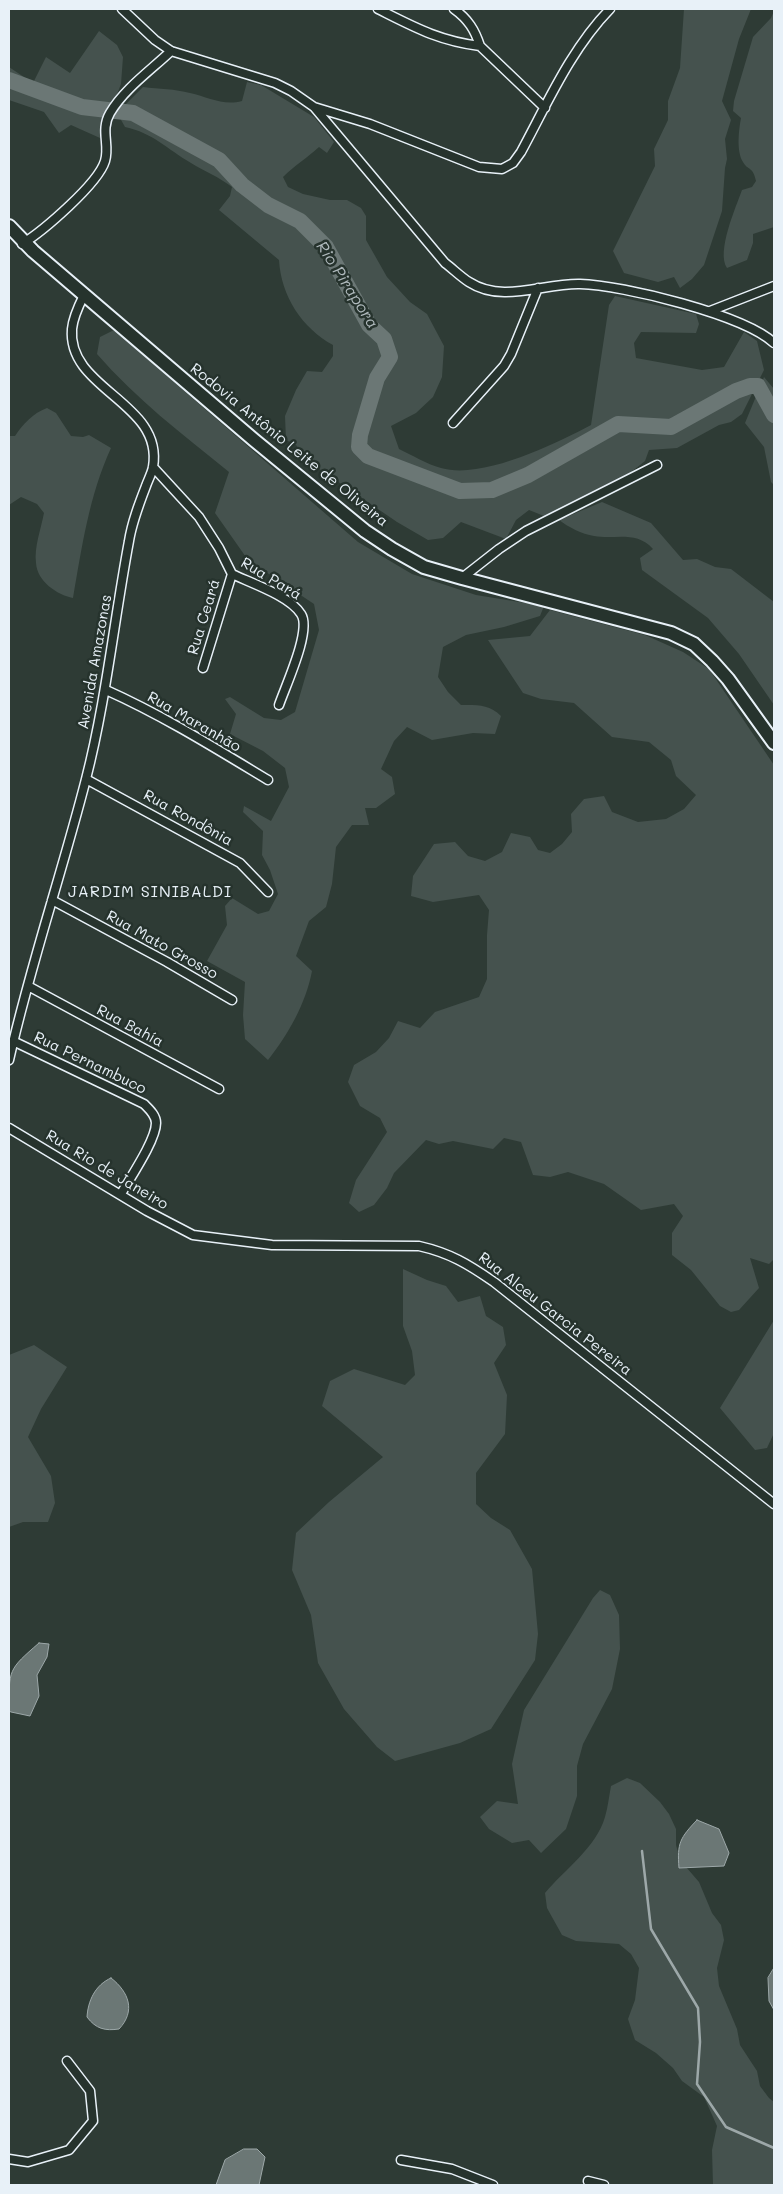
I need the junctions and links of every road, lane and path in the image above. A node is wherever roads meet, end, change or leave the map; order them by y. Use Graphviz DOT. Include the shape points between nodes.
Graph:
graph roads {
  1 [pos="122,9"];
  2 [pos="378,9"];
  3 [pos="454,9"];
  4 [pos="610,9"];
  5 [pos="480,46"];
  6 [pos="171,51"];
  7 [pos="314,107"];
  8 [pos="545,108"];
  9 [pos="9,226"];
  10 [pos="9,238"];
  11 [pos="26,246"];
  12 [pos="774,286"];
  13 [pos="538,288"];
  14 [pos="84,295"];
  15 [pos="710,311"];
  16 [pos="774,343"];
  17 [pos="453,423"];
  18 [pos="657,465"];
  19 [pos="153,467"];
  20 [pos="232,574"];
  21 [pos="462,578"];
  22 [pos="203,668"];
  23 [pos="106,690"];
  24 [pos="279,705"];
  25 [pos="774,743"];
  26 [pos="86,779"];
  27 [pos="268,780"];
  28 [pos="268,892"];
  29 [pos="52,900"];
  30 [pos="28,986"];
  31 [pos="232,1000"];
  32 [pos="13,1041"];
  33 [pos="9,1060"];
  34 [pos="219,1089"];
  35 [pos="9,1128"];
  36 [pos="121,1194"];
  37 [pos="193,1235"];
  38 [pos="774,1504"];
  39 [pos="67,2060"];
  40 [pos="9,2159"];
  41 [pos="401,2160"];
  42 [pos="588,2181"];
  43 [pos="492,2185"];
  44 [pos="604,2185"];
  1 -- 6 [label="street"];
  2 -- 5 [label="street" via="435,37"];
  3 -- 5 [label="street" via="470,24"];
  4 -- 8 [label="street" via="587,35"];
  5 -- 8 [label="street"];
  6 -- 7 [label="street" via="276,83"];
  6 -- 11 [label="street" via="109,114 104,127 108,150 100,173"];
  7 -- 8 [label="street" via="370,124 479,167 493,169 502,169 512,163"];
  7 -- 13 [label="street" via="445,263 469,283 499,293"];
  9 -- 11 [label="main road, Rodovia Antônio Leite de Oliveira"];
  10 -- 11 [label="main road, Rodovia Antônio Leite de Oliveira"];
  11 -- 14 [label="main road, Rodovia Antônio Leite de Oliveira"];
  12 -- 15 [label="street"];
  13 -- 15 [label="street" via="581,284"];
  13 -- 17 [label="street" via="512,354"];
  14 -- 19 [label="street, Avenida Amazonas" via="72,328 72,345 85,369 149,432"];
  14 -- 21 [label="main road, Rodovia Antônio Leite de Oliveira" via="365,531 424,567"];
  15 -- 16 [label="street"];
  18 -- 21 [label="street" via="526,531"];
  19 -- 20 [label="street, Rua Pará" via="199,517"];
  19 -- 23 [label="street, Avenida Amazonas" via="129,540"];
  20 -- 22 [label="street, Rua Ceará"];
  20 -- 24 [label="street, Rua Pará" via="260,586 292,605 302,615 302,640"];
  21 -- 25 [label="main road, Rodovia Antônio Leite de Oliveira" via="671,633 694,644 728,678"];
  23 -- 26 [label="street, Avenida Amazonas"];
  23 -- 27 [label="street, Rua Maranhão" via="162,718"];
  26 -- 28 [label="street, Rua Rondônia" via="240,863"];
  26 -- 29 [label="street, Avenida Amazonas"];
  29 -- 30 [label="street, Avenida Amazonas"];
  29 -- 31 [label="street, Rua Mato Grosso"];
  30 -- 32 [label="street, Avenida Amazonas"];
  30 -- 34 [label="street, Rua Bahía"];
  32 -- 33 [label="street, Avenida Amazonas"];
  32 -- 36 [label="street, Rua Pernambuco" via="144,1104 154,1116 153,1136"];
  35 -- 36 [label="street, Rua Rio de Janeiro"];
  36 -- 37 [label="street, Rua Rio de Janeiro"];
  37 -- 38 [label="street, Rua Alceu Garcia Pereira" via="272,1246 419,1246 443,1251 466,1262"];
  39 -- 40 [label="street" via="90,2091 93,2121 69,2150 28,2162"];
  41 -- 43 [label="street" via="452,2169"];
  42 -- 44 [label="street"];
}
